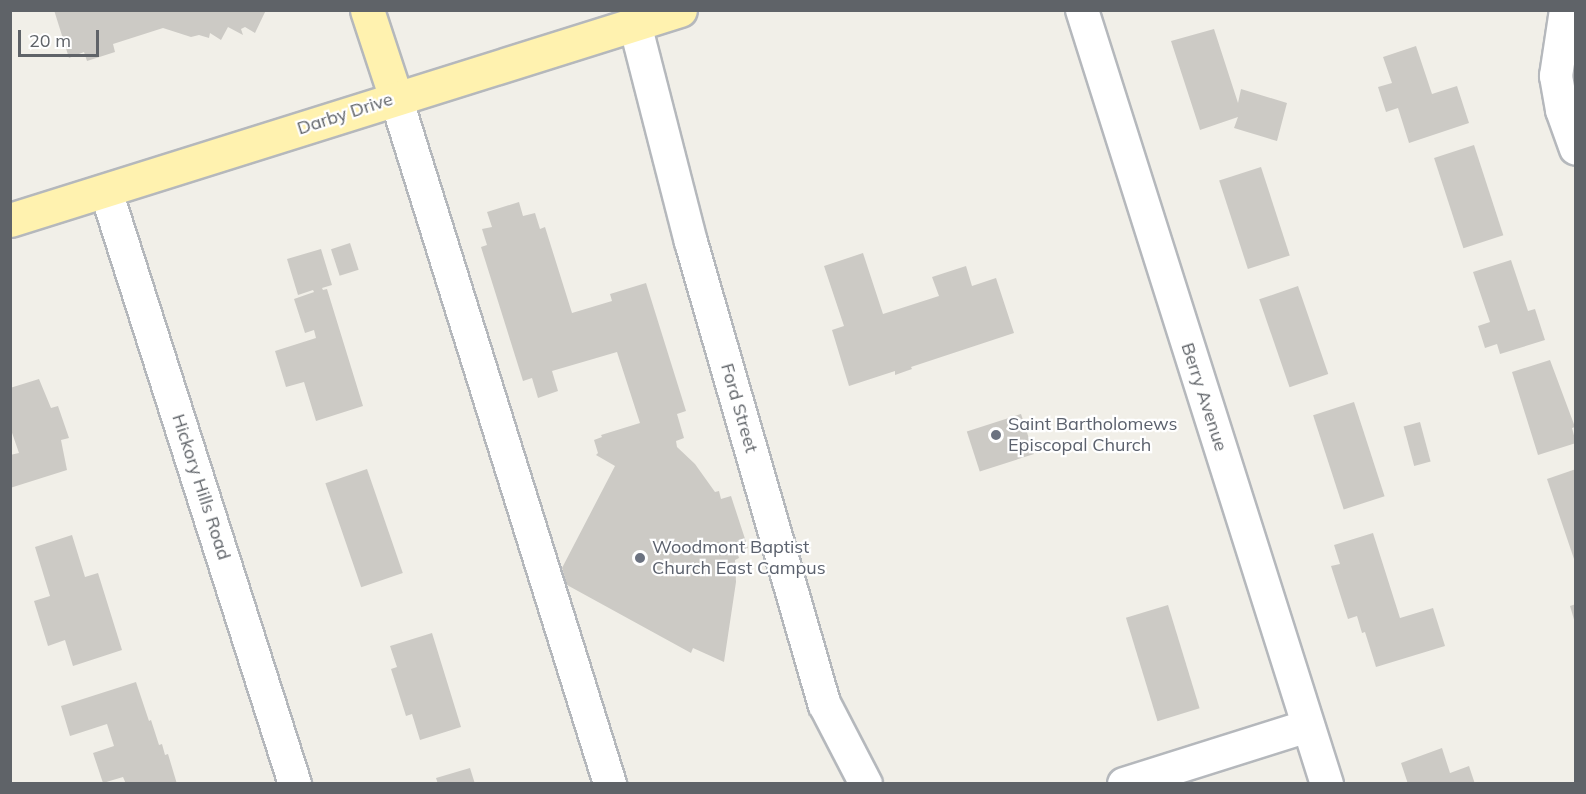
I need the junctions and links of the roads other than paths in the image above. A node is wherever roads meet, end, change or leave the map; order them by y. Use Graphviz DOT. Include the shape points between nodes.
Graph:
graph roads {
  1 [pos="367,10"];
  2 [pos="680,10"];
  3 [pos="1082,10"];
  4 [pos="1566,10"];
  5 [pos="635,24"];
  6 [pos="396,98"];
  7 [pos="1575,149"];
  8 [pos="106,191"];
  9 [pos="10,220"];
  10 [pos="1308,726"];
  11 [pos="295,783"];
  12 [pos="610,783"];
  13 [pos="866,783"];
  14 [pos="1124,783"];
  15 [pos="1327,783"];
  1 -- 6 [label="main road"];
  2 -- 5 [label="main road, Darby Drive"];
  3 -- 10 [label="street, Berry Avenue"];
  4 -- 7 [label="street" via="1556,76 1562,111"];
  5 -- 6 [label="main road, Darby Drive"];
  5 -- 13 [label="street, Ford Street" via="691,242 825,705"];
  6 -- 8 [label="main road, Darby Drive"];
  6 -- 12 [label="street"];
  8 -- 9 [label="main road, Darby Drive"];
  8 -- 11 [label="street, Hickory Hills Road"];
  10 -- 14 [label="street"];
  10 -- 15 [label="street, Berry Avenue"];
}
